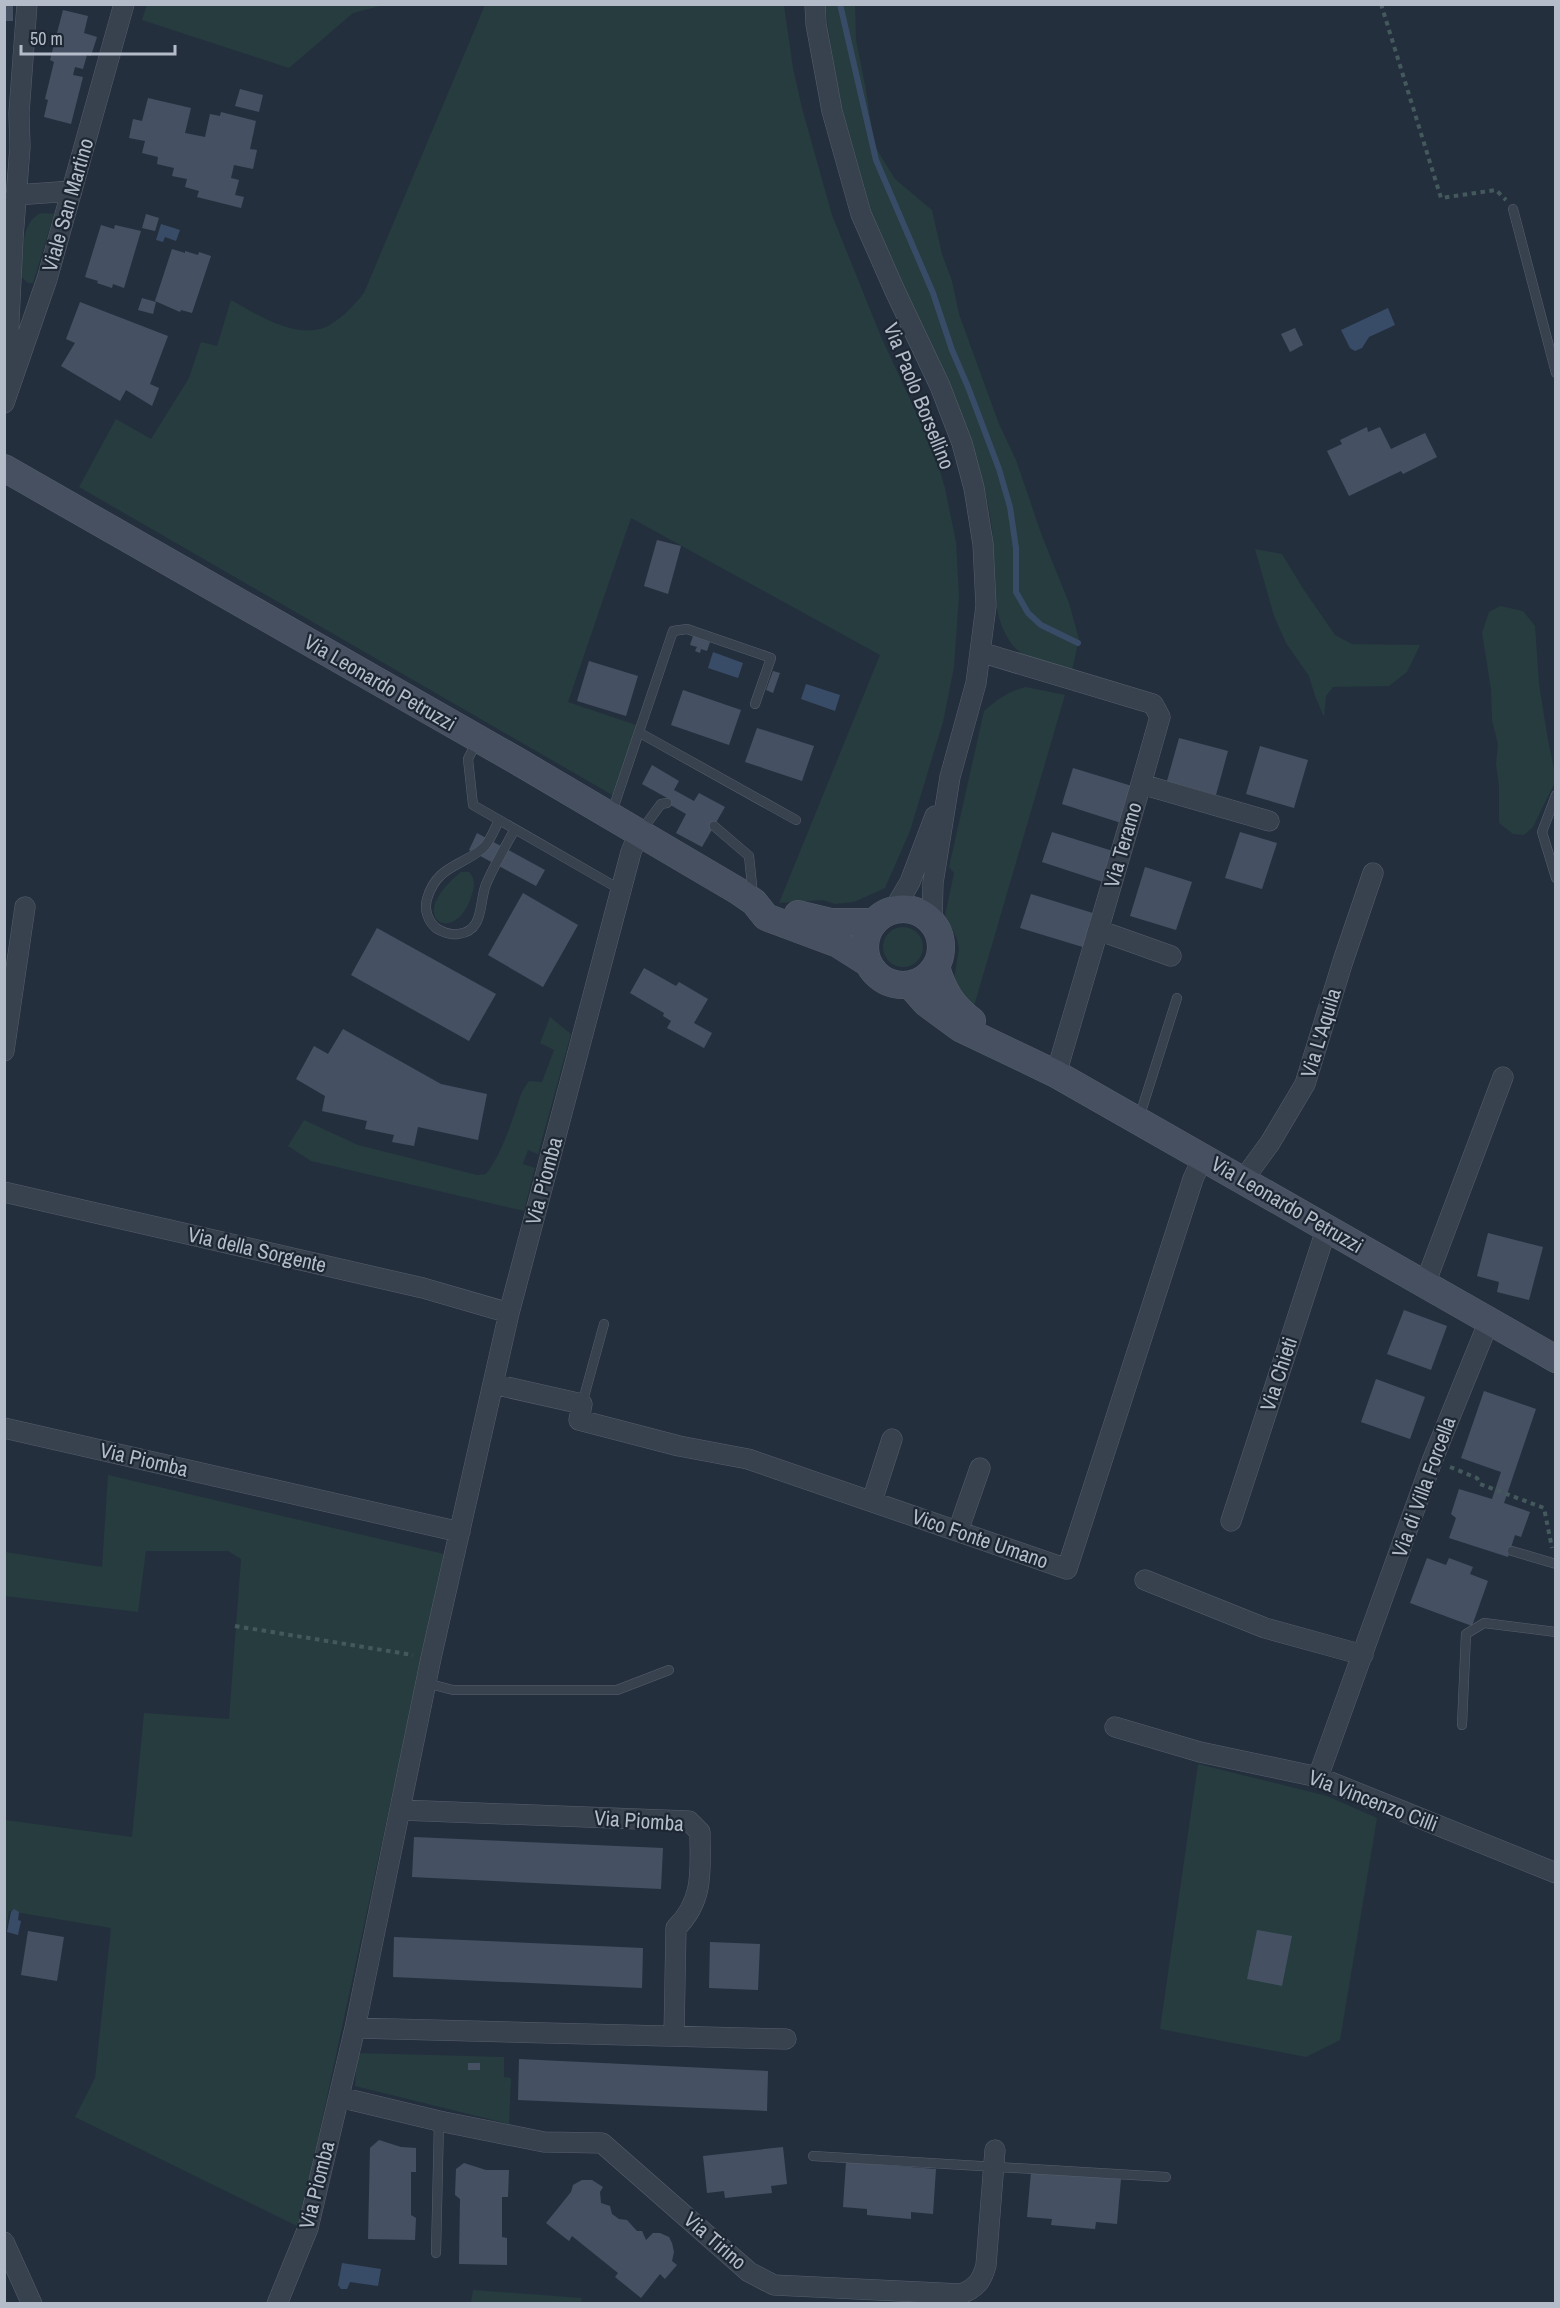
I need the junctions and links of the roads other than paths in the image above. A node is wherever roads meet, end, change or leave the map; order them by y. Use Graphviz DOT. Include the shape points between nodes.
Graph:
graph roads {
  1 [pos="27,4"];
  2 [pos="124,4"];
  3 [pos="815,4"];
  4 [pos="72,191"];
  5 [pos="16,195"];
  6 [pos="1513,209"];
  7 [pos="11,297"];
  8 [pos="38,307"];
  9 [pos="10,367"];
  10 [pos="1556,373"];
  11 [pos="4,403"];
  12 [pos="4,468"];
  13 [pos="980,652"];
  14 [pos="755,704"];
  15 [pos="640,733"];
  16 [pos="478,739"];
  17 [pos="950,777"];
  18 [pos="1141,784"];
  19 [pos="1556,795"];
  20 [pos="667,804"];
  21 [pos="611,817"];
  22 [pos="499,820"];
  23 [pos="795,820"];
  24 [pos="1269,821"];
  25 [pos="714,826"];
  26 [pos="515,829"];
  27 [pos="639,833"];
  28 [pos="1373,873"];
  29 [pos="1556,879"];
  30 [pos="621,890"];
  31 [pos="750,899"];
  32 [pos="25,907"];
  33 [pos="883,916"];
  34 [pos="932,922"];
  35 [pos="1098,930"];
  36 [pos="1171,956"];
  37 [pos="868,963"];
  38 [pos="936,967"];
  39 [pos="910,985"];
  40 [pos="1177,998"];
  41 [pos="4,1051"];
  42 [pos="1016,1054"];
  43 [pos="1056,1074"];
  44 [pos="1503,1077"];
  45 [pos="1138,1121"];
  46 [pos="1203,1157"];
  47 [pos="1242,1180"];
  48 [pos="4,1192"];
  49 [pos="1327,1227"];
  50 [pos="1425,1284"];
  51 [pos="509,1313"];
  52 [pos="1489,1321"];
  53 [pos="604,1324"];
  54 [pos="1556,1359"];
  55 [pos="494,1384"];
  56 [pos="582,1404"];
  57 [pos="4,1428"];
  58 [pos="892,1439"];
  59 [pos="980,1468"];
  60 [pos="872,1501"];
  61 [pos="1231,1521"];
  62 [pos="958,1531"];
  63 [pos="460,1532"];
  64 [pos="1512,1551"];
  65 [pos="1556,1564"];
  66 [pos="1146,1580"];
  67 [pos="1556,1632"];
  68 [pos="1363,1655"];
  69 [pos="669,1670"];
  70 [pos="426,1683"];
  71 [pos="1462,1725"];
  72 [pos="1116,1727"];
  73 [pos="1318,1778"];
  74 [pos="400,1810"];
  75 [pos="1556,1873"];
  76 [pos="355,2028"];
  77 [pos="674,2035"];
  78 [pos="786,2039"];
  79 [pos="339,2097"];
  80 [pos="439,2121"];
  81 [pos="813,2156"];
  82 [pos="994,2159"];
  83 [pos="1166,2177"];
  84 [pos="4,2242"];
  85 [pos="435,2253"];
  86 [pos="32,2304"];
  87 [pos="277,2304"];
  1 -- 5 [label="street"];
  2 -- 4 [label="street, Viale San Martino"];
  3 -- 13 [label="street, Via Paolo Borsellino" via="832,111 861,214 940,386 974,488 986,606"];
  4 -- 5 [label="street"];
  4 -- 8 [label="street, Viale San Martino"];
  5 -- 7 [label="street"];
  6 -- 10 [label="lane"];
  7 -- 8 [label="street"];
  7 -- 9 [label="street"];
  8 -- 9 [label="street, Viale San Martino"];
  9 -- 11 [label="street, Viale San Martino"];
  12 -- 16 [label="main road, Via Leonardo Petruzzi"];
  13 -- 17 [label="street, Via Paolo Borsellino" via="976,683"];
  13 -- 18 [label="street" via="1153,704 1160,717"];
  14 -- 15 [label="lane" via="771,658 687,629 673,631"];
  15 -- 21 [label="lane"];
  15 -- 23 [label="lane"];
  16 -- 21 [label="main road, Via Leonardo Petruzzi"];
  16 -- 22 [label="lane" via="468,759 473,805"];
  17 -- 33 [label="street, Via Paolo Borsellino" via="910,882"];
  17 -- 34 [label="street, Via Paolo Borsellino" via="933,883"];
  18 -- 24 [label="street, Via Teramo"];
  18 -- 35 [label="street, Via Teramo"];
  19 -- 29 [label="lane" via="1542,832"];
  20 -- 27 [label="lane" via="661,804"];
  21 -- 27 [label="main road, Via Leonardo Petruzzi"];
  22 -- 26 [label="lane"];
  22 -- 26 [label="lane" via="484,847 447,869 429,892 426,913 441,932 466,932 475,925 481,914 486,883"];
  25 -- 31 [label="lane" via="750,856"];
  26 -- 30 [label="lane"];
  27 -- 30 [label="street, Via Piomba"];
  27 -- 31 [label="main road, Via Leonardo Petruzzi"];
  28 -- 47 [label="street, Via L'Aquila" via="1305,1084 1270,1143"];
  30 -- 51 [label="street, Via Piomba"];
  31 -- 33 [label="main road, Via Leonardo Petruzzi" via="831,922"];
  31 -- 37 [label="main road, Via Leonardo Petruzzi" via="766,917 838,944"];
  32 -- 41 [label="street"];
  33 -- 34 [label="main road" via="914,910"];
  33 -- 37 [label="main road" via="865,942"];
  34 -- 38 [label="main road" via="941,939"];
  35 -- 36 [label="street"];
  35 -- 43 [label="street, Via Teramo"];
  37 -- 39 [label="main road" via="885,981"];
  38 -- 39 [label="main road" via="920,982"];
  38 -- 42 [label="main road, Via Leonardo Petruzzi" via="953,1005"];
  39 -- 42 [label="main road, Via Leonardo Petruzzi" via="926,1003 960,1028"];
  40 -- 45 [label="lane"];
  42 -- 43 [label="main road, Via Leonardo Petruzzi"];
  43 -- 45 [label="main road, Via Leonardo Petruzzi"];
  44 -- 50 [label="street"];
  45 -- 46 [label="main road, Via Leonardo Petruzzi"];
  46 -- 47 [label="main road, Via Leonardo Petruzzi"];
  46 -- 62 [label="street, Vico Fonte Umano" via="1066,1569"];
  47 -- 49 [label="main road, Via Leonardo Petruzzi"];
  48 -- 51 [label="street, Via della Sorgente" via="423,1288"];
  49 -- 50 [label="main road, Via Leonardo Petruzzi"];
  49 -- 61 [label="street, Via Chieti"];
  50 -- 52 [label="main road, Via Leonardo Petruzzi"];
  51 -- 55 [label="street, Via Piomba"];
  52 -- 54 [label="main road, Via Leonardo Petruzzi"];
  52 -- 68 [label="street, Via di Villa Forcella" via="1432,1461"];
  53 -- 56 [label="lane"];
  55 -- 56 [label="street"];
  55 -- 63 [label="street, Via Piomba"];
  56 -- 60 [label="street, Vico Fonte Umano" via="579,1420 748,1459"];
  57 -- 63 [label="street, Via Piomba"];
  58 -- 60 [label="street"];
  59 -- 62 [label="street"];
  60 -- 62 [label="street, Vico Fonte Umano"];
  63 -- 70 [label="street, Via Piomba"];
  64 -- 65 [label="lane"];
  66 -- 68 [label="street" via="1265,1628"];
  67 -- 71 [label="lane" via="1484,1623 1466,1634"];
  68 -- 73 [label="street, Via di Villa Forcella"];
  69 -- 70 [label="lane" via="617,1690 453,1690"];
  70 -- 74 [label="street, Via Piomba"];
  72 -- 73 [label="street, Via Vincenzo Cilli" via="1200,1752"];
  73 -- 75 [label="street, Via Vincenzo Cilli"];
  74 -- 76 [label="street, Via Piomba"];
  74 -- 77 [label="street, Via Piomba" via="689,1821 700,1832 700,1889 689,1915 673,1927"];
  76 -- 77 [label="street"];
  76 -- 79 [label="street, Via Piomba"];
  77 -- 78 [label="street"];
  79 -- 80 [label="street, Via Tirino"];
  79 -- 87 [label="street, Via Piomba" via="308,2228"];
  80 -- 82 [label="street, Via Tirino" via="544,2142 602,2143 749,2272 774,2285 961,2294 972,2289 986,2265"];
  80 -- 85 [label="lane"];
  81 -- 82 [label="lane"];
  82 -- 83 [label="lane"];
  84 -- 86 [label="street"];
}
